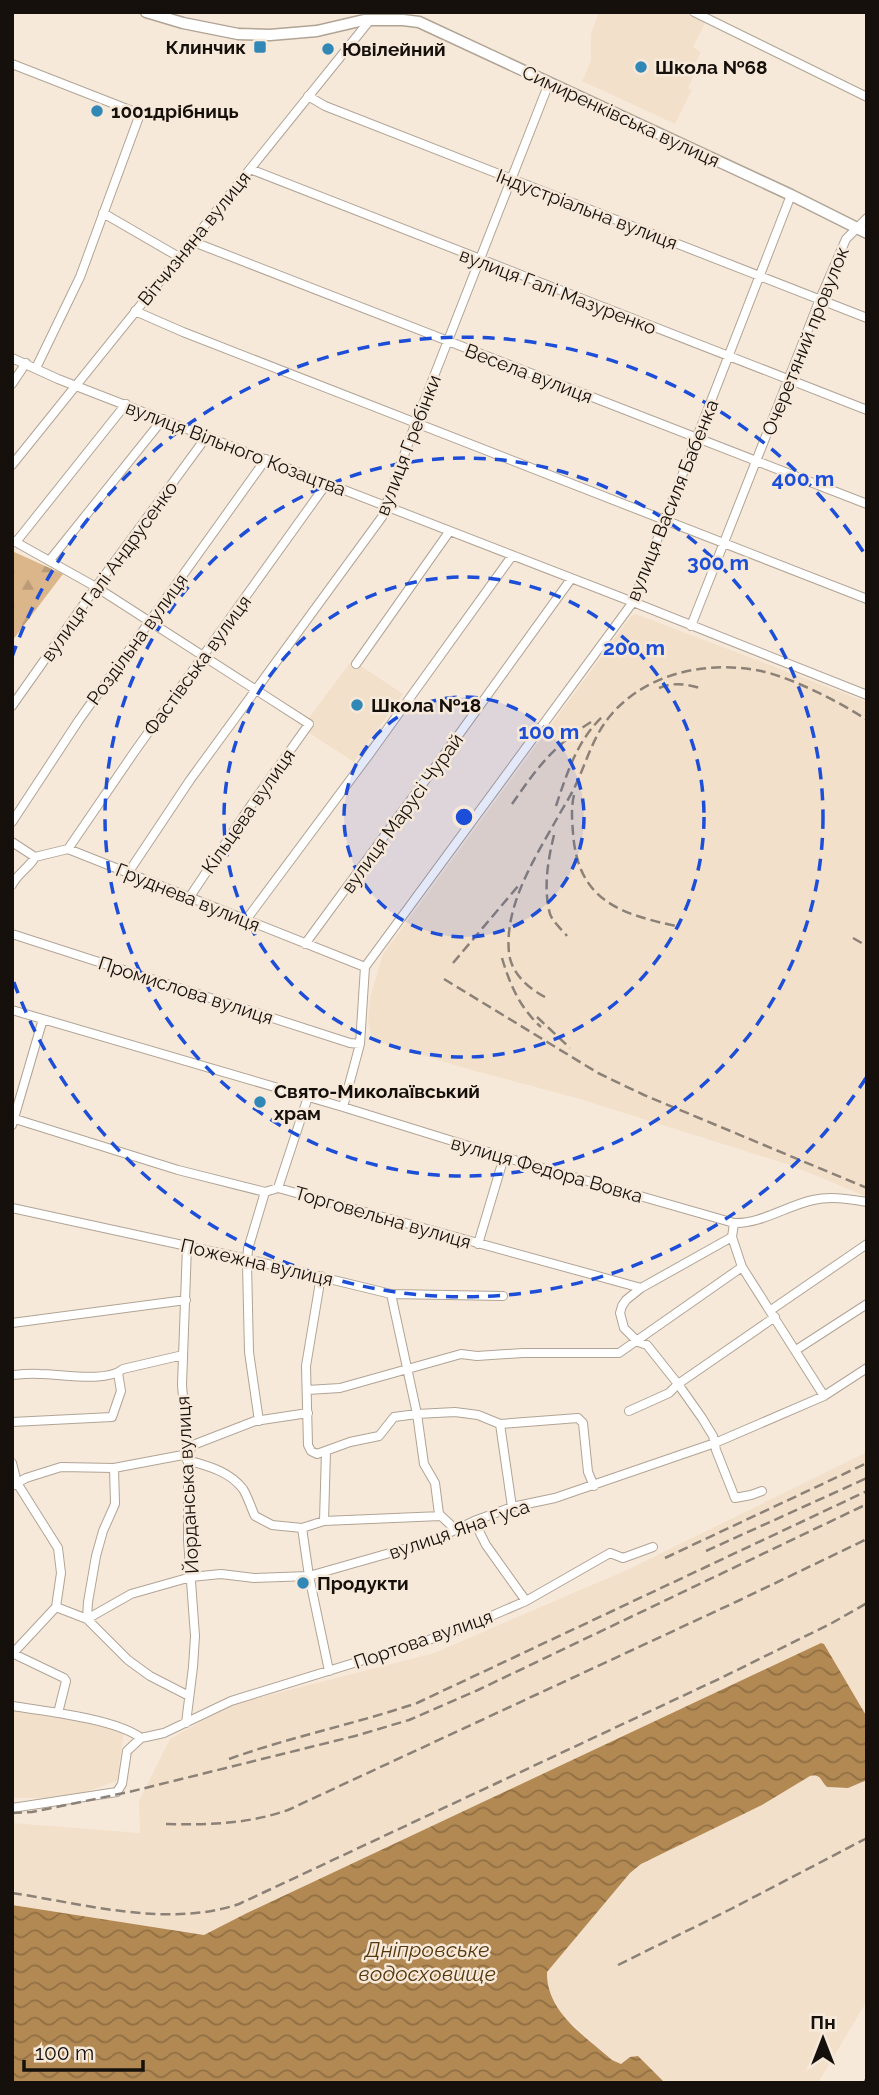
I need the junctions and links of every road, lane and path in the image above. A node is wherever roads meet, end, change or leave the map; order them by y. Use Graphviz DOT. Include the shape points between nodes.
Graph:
graph roads {
  1 [pos="146,12"];
  2 [pos="694,12"];
  3 [pos="373,16"];
  4 [pos="12,64"];
  5 [pos="549,83"];
  6 [pos="308,96"];
  7 [pos="867,97"];
  8 [pos="250,169"];
  9 [pos="510,179"];
  10 [pos="791,195"];
  11 [pos="103,213"];
  12 [pos="867,218"];
  13 [pos="862,231"];
  14 [pos="191,241"];
  15 [pos="178,257"];
  16 [pos="479,260"];
  17 [pos="759,277"];
  18 [pos="820,299"];
  19 [pos="135,311"];
  20 [pos="867,318"];
  21 [pos="448,341"];
  22 [pos="12,358"];
  23 [pos="729,358"];
  24 [pos="26,363"];
  25 [pos="36,368"];
  26 [pos="788,379"];
  27 [pos="12,384"];
  28 [pos="75,385"];
  29 [pos="126,404"];
  30 [pos="867,410"];
  31 [pos="163,419"];
  32 [pos="416,422"];
  33 [pos="207,436"];
  34 [pos="697,437"];
  35 [pos="266,459"];
  36 [pos="756,460"];
  37 [pos="12,465"];
  38 [pos="327,484"];
  39 [pos="867,504"];
  40 [pos="386,506"];
  41 [pos="665,520"];
  42 [pos="449,531"];
  43 [pos="14,541"];
  44 [pos="723,543"];
  45 [pos="512,556"];
  46 [pos="50,559"];
  47 [pos="571,579"];
  48 [pos="96,587"];
  49 [pos="867,599"];
  50 [pos="633,602"];
  51 [pos="149,622"];
  52 [pos="691,626"];
  53 [pos="204,656"];
  54 [pos="356,664"];
  55 [pos="256,689"];
  56 [pos="867,695"];
  57 [pos="12,706"];
  58 [pos="12,822"];
  59 [pos="12,842"];
  60 [pos="68,849"];
  61 [pos="35,858"];
  62 [pos="128,873"];
  63 [pos="13,878"];
  64 [pos="189,898"];
  65 [pos="246,920"];
  66 [pos="12,934"];
  67 [pos="305,944"];
  68 [pos="365,967"];
  69 [pos="12,1010"];
  70 [pos="43,1019"];
  71 [pos="360,1044"];
  72 [pos="308,1097"];
  73 [pos="343,1107"];
  74 [pos="13,1121"];
  75 [pos="504,1157"];
  76 [pos="278,1188"];
  77 [pos="265,1192"];
  78 [pos="867,1202"];
  79 [pos="12,1208"];
  80 [pos="734,1223"];
  81 [pos="733,1237"];
  82 [pos="478,1244"];
  83 [pos="867,1244"];
  84 [pos="187,1246"];
  85 [pos="247,1259"];
  86 [pos="742,1267"];
  87 [pos="321,1276"];
  88 [pos="641,1288"];
  89 [pos="391,1294"];
  90 [pos="503,1296"];
  91 [pos="186,1300"];
  92 [pos="867,1304"];
  93 [pos="773,1314"];
  94 [pos="12,1323"];
  95 [pos="638,1342"];
  96 [pos="796,1350"];
  97 [pos="183,1355"];
  98 [pos="407,1368"];
  99 [pos="867,1368"];
  100 [pos="118,1373"];
  101 [pos="12,1375"];
  102 [pos="678,1384"];
  103 [pos="307,1390"];
  104 [pos="824,1396"];
  105 [pos="629,1411"];
  106 [pos="308,1413"];
  107 [pos="417,1414"];
  108 [pos="259,1420"];
  109 [pos="12,1422"];
  110 [pos="500,1424"];
  111 [pos="715,1443"];
  112 [pos="326,1451"];
  113 [pos="188,1457"];
  114 [pos="12,1463"];
  115 [pos="114,1468"];
  116 [pos="15,1485"];
  117 [pos="594,1486"];
  118 [pos="762,1491"];
  119 [pos="512,1507"];
  120 [pos="440,1516"];
  121 [pos="324,1521"];
  122 [pos="474,1521"];
  123 [pos="302,1528"];
  124 [pos="455,1529"];
  125 [pos="653,1547"];
  126 [pos="309,1576"];
  127 [pos="191,1577"];
  128 [pos="526,1601"];
  129 [pos="56,1607"];
  130 [pos="87,1619"];
  131 [pos="13,1651"];
  132 [pos="329,1671"];
  133 [pos="189,1696"];
  134 [pos="12,1706"];
  135 [pos="58,1713"];
  136 [pos="186,1723"];
  137 [pos="141,1738"];
  138 [pos="12,1808"];
  1 -- 3 [label="main road, Симиренківська вулиця" via="224,31 270,35 317,31"];
  2 -- 7 [label="street"];
  3 -- 5 [label="main road, Симиренківська вулиця" via="419,22"];
  3 -- 6 [label="street, Вітчизняна вулиця"];
  4 -- 11 [label="street" via="140,114"];
  5 -- 9 [label="street, вулиця Гребінки"];
  5 -- 10 [label="main road, Симиренківська вулиця"];
  6 -- 8 [label="street, Вітчизняна вулиця"];
  6 -- 9 [label="street, Індустріальна вулиця"];
  8 -- 14 [label="street, Вітчизняна вулиця"];
  8 -- 16 [label="street, вулиця Галі Мазуренко"];
  9 -- 16 [label="street, вулиця Гребінки"];
  9 -- 17 [label="street, Індустріальна вулиця"];
  10 -- 13 [label="main road, Симиренківська вулиця"];
  10 -- 17 [label="street, вулиця Василя Бабенка"];
  11 -- 15 [label="street"];
  11 -- 25 [label="street" via="80,277"];
  12 -- 13 [label="street, Очеретяний провулок"];
  13 -- 18 [label="street, Очеретяний провулок" via="846,239"];
  14 -- 15 [label="street, Вітчизняна вулиця"];
  14 -- 21 [label="street, Весела вулиця"];
  15 -- 19 [label="street, Вітчизняна вулиця"];
  16 -- 21 [label="street, вулиця Гребінки"];
  16 -- 23 [label="street, вулиця Галі Мазуренко"];
  17 -- 18 [label="street, Індустріальна вулиця"];
  17 -- 23 [label="street, вулиця Василя Бабенка"];
  18 -- 20 [label="street, Індустріальна вулиця"];
  18 -- 26 [label="street, Очеретяний провулок"];
  19 -- 28 [label="street, Вітчизняна вулиця"];
  19 -- 32 [label="street"];
  21 -- 32 [label="street, вулиця Гребінки"];
  21 -- 34 [label="street, Весела вулиця"];
  22 -- 24 [label="street, вулиця Вільного Козацтва"];
  23 -- 26 [label="street, вулиця Галі Мазуренко"];
  23 -- 34 [label="street, вулиця Василя Бабенка"];
  24 -- 25 [label="street, вулиця Вільного Козацтва"];
  24 -- 27 [label="street"];
  25 -- 28 [label="street, вулиця Вільного Козацтва"];
  26 -- 30 [label="street, вулиця Галі Мазуренко"];
  26 -- 36 [label="street, Очеретяний провулок"];
  28 -- 29 [label="street, вулиця Вільного Козацтва"];
  28 -- 37 [label="street, Вітчизняна вулиця"];
  29 -- 31 [label="street, вулиця Вільного Козацтва"];
  29 -- 43 [label="street"];
  31 -- 33 [label="street, вулиця Вільного Козацтва"];
  31 -- 46 [label="street"];
  32 -- 40 [label="street, вулиця Гребінки"];
  32 -- 41 [label="street"];
  33 -- 35 [label="street, вулиця Вільного Козацтва"];
  33 -- 48 [label="street, вулиця Галі Андрусенко"];
  34 -- 36 [label="street, Весела вулиця"];
  34 -- 41 [label="street, вулиця Василя Бабенка"];
  35 -- 38 [label="street, вулиця Вільного Козацтва"];
  35 -- 51 [label="street, Роздільна вулиця"];
  36 -- 39 [label="street, Весела вулиця"];
  36 -- 44 [label="street, Очеретяний провулок"];
  38 -- 40 [label="street, вулиця Вільного Козацтва"];
  38 -- 53 [label="street, Фастівська вулиця"];
  40 -- 42 [label="street, вулиця Вільного Козацтва"];
  40 -- 55 [label="street, вулиця Гребінки"];
  41 -- 44 [label="street"];
  41 -- 50 [label="street, вулиця Василя Бабенка"];
  42 -- 45 [label="street, вулиця Вільного Козацтва"];
  42 -- 54 [label="street"];
  43 -- 46 [label="street"];
  44 -- 49 [label="street"];
  44 -- 52 [label="street, Очеретяний провулок"];
  45 -- 47 [label="street, вулиця Вільного Козацтва"];
  45 -- 65 [label="street"];
  46 -- 48 [label="street"];
  47 -- 50 [label="street, вулиця Вільного Козацтва"];
  47 -- 67 [label="street, вулиця Марусі Чурай"];
  48 -- 51 [label="street"];
  48 -- 57 [label="street, вулиця Галі Андрусенко"];
  50 -- 52 [label="street, вулиця Вільного Козацтва"];
  50 -- 68 [label="street, вулиця Василя Бабенка"];
  51 -- 53 [label="street"];
  51 -- 58 [label="street, Роздільна вулиця"];
  52 -- 56 [label="street, вулиця Вільного Козацтва"];
  53 -- 55 [label="street"];
  53 -- 60 [label="street, Фастівська вулиця"];
  55 -- 62 [label="street, вулиця Гребінки"];
  55 -- 64 [label="street, Кільцева вулиця" via="309,724"];
  59 -- 61 [label="street"];
  60 -- 61 [label="street"];
  60 -- 62 [label="street, Груднева вулиця"];
  61 -- 63 [label="street" via="24,873"];
  62 -- 64 [label="street, Груднева вулиця"];
  64 -- 65 [label="street, Груднева вулиця"];
  65 -- 67 [label="street, Груднева вулиця"];
  66 -- 71 [label="street, Промислова вулиця"];
  67 -- 68 [label="street, Груднева вулиця"];
  68 -- 71 [label="street"];
  69 -- 70 [label="street, вулиця Федора Вовка"];
  70 -- 72 [label="street, вулиця Федора Вовка"];
  70 -- 74 [label="street"];
  71 -- 73 [label="street"];
  72 -- 73 [label="street, вулиця Федора Вовка"];
  72 -- 76 [label="street"];
  73 -- 75 [label="street, вулиця Федора Вовка"];
  74 -- 77 [label="street, Торговельна вулиця"];
  75 -- 80 [label="street, вулиця Федора Вовка"];
  75 -- 82 [label="street"];
  76 -- 77 [label="street, Торговельна вулиця"];
  76 -- 82 [label="street, Торговельна вулиця"];
  77 -- 85 [label="street"];
  78 -- 80 [label="street, вулиця Федора Вовка" via="813,1200"];
  79 -- 84 [label="street, Пожежна вулиця"];
  80 -- 81 [label="street"];
  81 -- 86 [label="street"];
  81 -- 88 [label="street"];
  82 -- 88 [label="street, Торговельна вулиця"];
  83 -- 93 [label="street"];
  84 -- 85 [label="street, Пожежна вулиця"];
  84 -- 91 [label="street, Йорданська вулиця"];
  85 -- 87 [label="street, Пожежна вулиця"];
  85 -- 108 [label="street" via="249,1352"];
  86 -- 93 [label="street"];
  86 -- 95 [label="street"];
  87 -- 89 [label="street, Пожежна вулиця"];
  87 -- 103 [label="street" via="306,1366"];
  88 -- 95 [label="street" via="626,1300 620,1313 624,1328"];
  89 -- 90 [label="street, Пожежна вулиця"];
  89 -- 98 [label="street"];
  91 -- 94 [label="street"];
  91 -- 97 [label="street, Йорданська вулиця"];
  92 -- 96 [label="street"];
  93 -- 96 [label="street"];
  93 -- 102 [label="street"];
  95 -- 98 [label="street" via="619,1353 461,1354"];
  95 -- 102 [label="street" via="646,1345"];
  96 -- 104 [label="street"];
  97 -- 100 [label="street"];
  97 -- 113 [label="street, Йорданська вулиця"];
  98 -- 103 [label="street" via="340,1388"];
  98 -- 107 [label="street"];
  99 -- 104 [label="street, вулиця Яна Гуса"];
  100 -- 101 [label="street"];
  100 -- 109 [label="street" via="121,1391 112,1417"];
  102 -- 105 [label="street" via="669,1393"];
  102 -- 111 [label="street"];
  103 -- 106 [label="street"];
  104 -- 111 [label="street, вулиця Яна Гуса"];
  106 -- 108 [label="street"];
  106 -- 112 [label="street" via="309,1449 317,1454"];
  107 -- 110 [label="street" via="455,1412"];
  107 -- 112 [label="street" via="394,1417 379,1436"];
  107 -- 120 [label="street" via="424,1464 435,1483"];
  108 -- 113 [label="street" via="193,1445"];
  110 -- 117 [label="street" via="580,1419"];
  110 -- 119 [label="street"];
  111 -- 117 [label="street, вулиця Яна Гуса"];
  111 -- 118 [label="street" via="735,1497"];
  112 -- 121 [label="street"];
  113 -- 115 [label="street"];
  113 -- 123 [label="street" via="234,1481 255,1516 272,1525"];
  113 -- 127 [label="street, Йорданська вулиця"];
  114 -- 116 [label="street"];
  115 -- 116 [label="street" via="61,1467"];
  115 -- 130 [label="street" via="115,1504 96,1556"];
  116 -- 129 [label="street" via="58,1548 61,1573"];
  117 -- 119 [label="street, вулиця Яна Гуса"];
  119 -- 122 [label="street, вулиця Яна Гуса"];
  120 -- 121 [label="street"];
  120 -- 124 [label="street"];
  121 -- 123 [label="street"];
  122 -- 124 [label="street, вулиця Яна Гуса"];
  122 -- 128 [label="street"];
  123 -- 126 [label="street"];
  124 -- 126 [label="street, вулиця Яна Гуса" via="432,1541"];
  125 -- 128 [label="street, Портова вулиця" via="623,1558 610,1553"];
  126 -- 127 [label="street, вулиця Яна Гуса"];
  126 -- 132 [label="street"];
  127 -- 130 [label="street, вулиця Яна Гуса" via="131,1594"];
  127 -- 133 [label="street, Йорданська вулиця" via="195,1636"];
  128 -- 132 [label="street, Портова вулиця" via="454,1632"];
  129 -- 130 [label="street"];
  129 -- 131 [label="street"];
  130 -- 133 [label="street" via="128,1660"];
  131 -- 135 [label="street" via="64,1678"];
  132 -- 136 [label="street, Портова вулиця" via="231,1701"];
  133 -- 136 [label="street, Йорданська вулиця"];
  134 -- 135 [label="street"];
  135 -- 137 [label="street" via="130,1730"];
  136 -- 137 [label="street, Портова вулиця"];
  137 -- 138 [label="street" via="127,1751 117,1792"];
}
